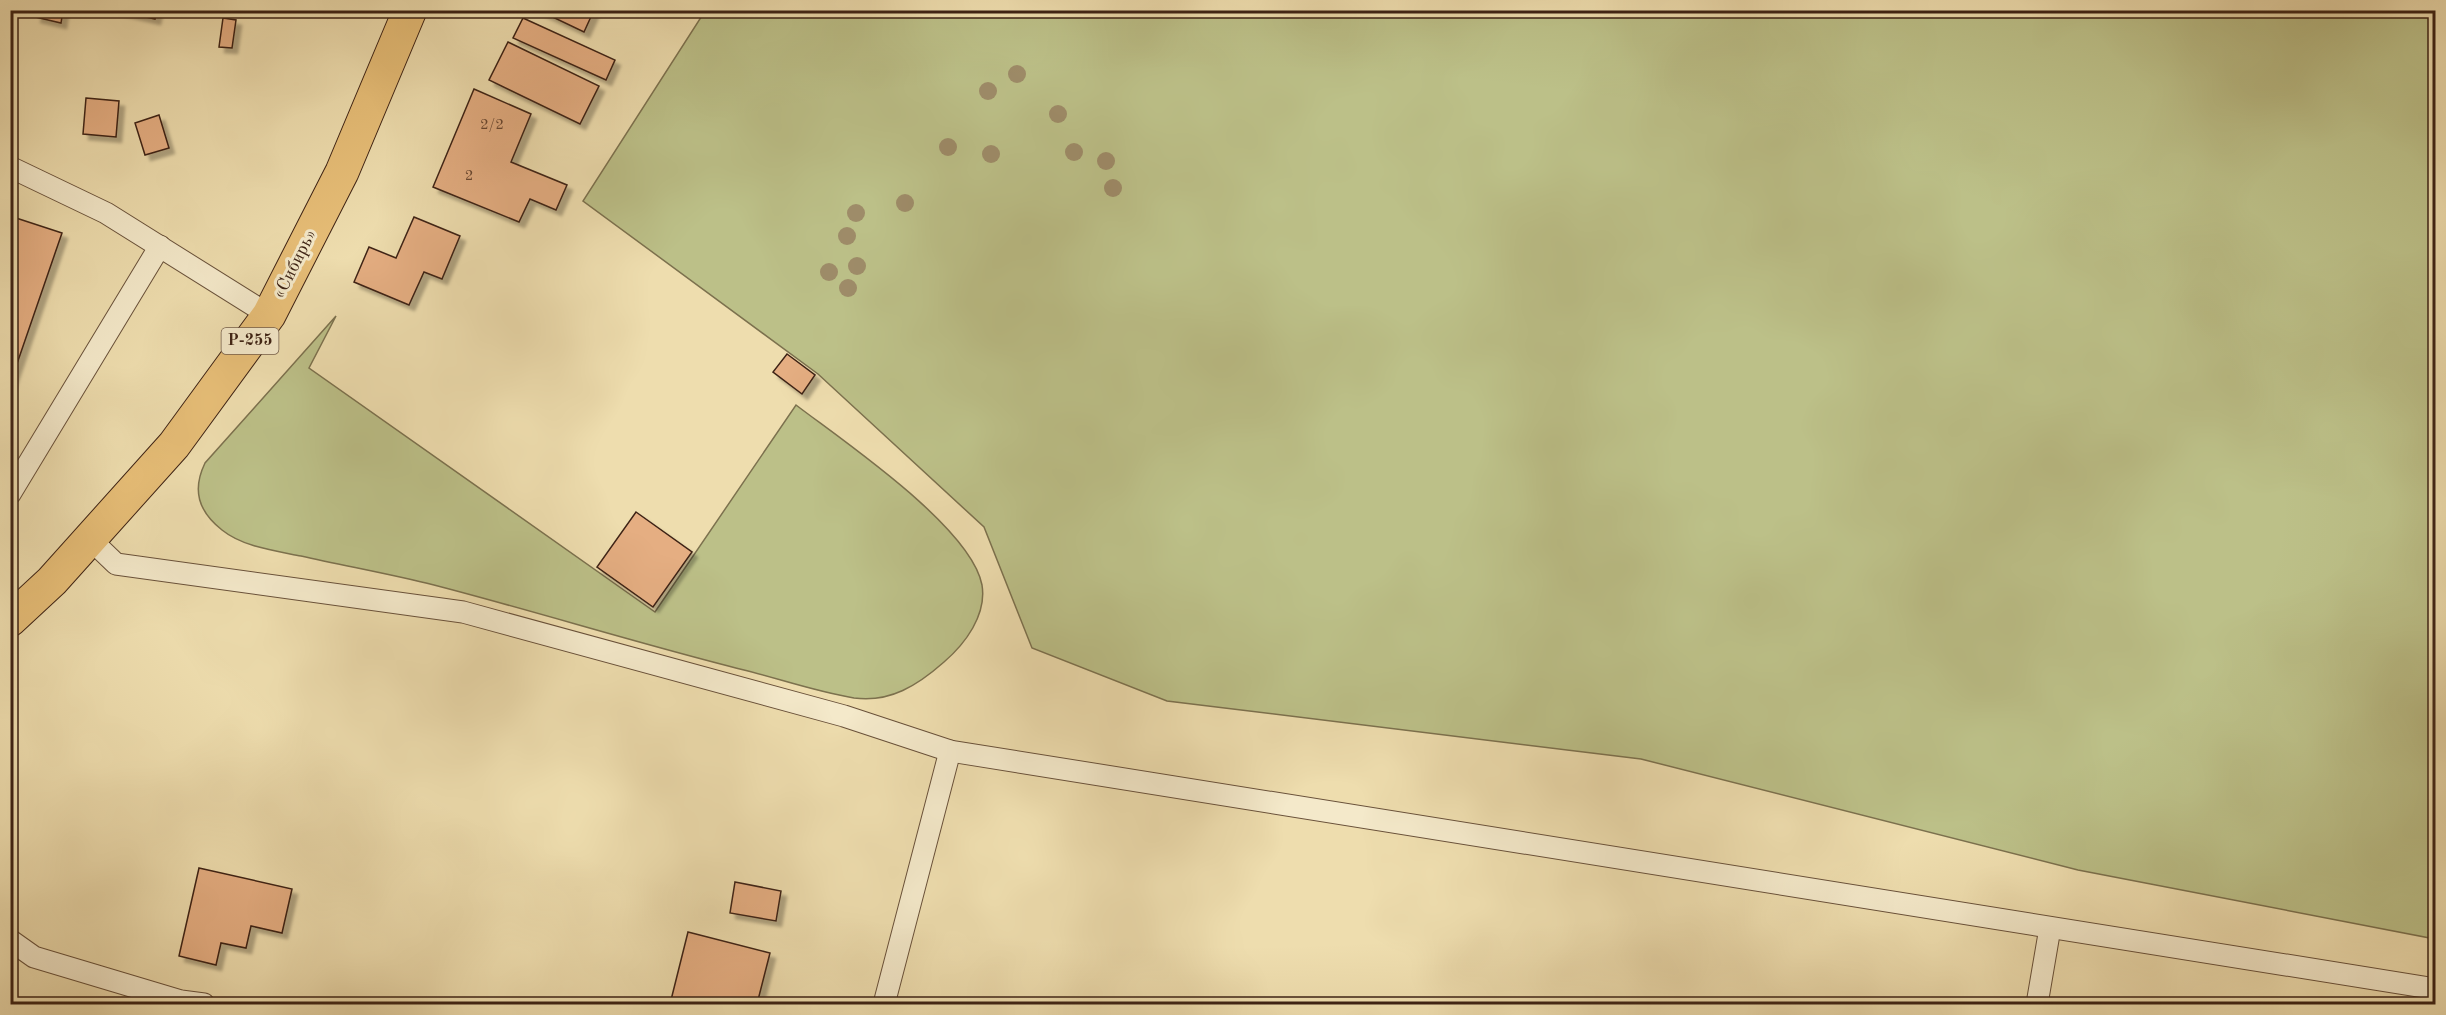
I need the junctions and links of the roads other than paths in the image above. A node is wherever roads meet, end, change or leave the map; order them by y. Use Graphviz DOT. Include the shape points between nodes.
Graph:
graph roads {
  1 [pos="410,10"];
  2 [pos="10,167"];
  3 [pos="160,246"];
  4 [pos="269,315"];
  5 [pos="10,494"];
  6 [pos="89,538"];
  7 [pos="10,620"];
  8 [pos="950,751"];
  9 [pos="2050,928"];
  10 [pos="10,940"];
  11 [pos="2436,989"];
  12 [pos="204,1005"];
  13 [pos="884,1005"];
  14 [pos="2037,1005"];
  1 -- 4 [label="highway, «Сибирь» / Р-255" via="342,172"];
  2 -- 3 [label="lane" via="106,213"];
  3 -- 4 [label="lane"];
  3 -- 5 [label="lane"];
  4 -- 6 [label="highway, «Сибирь» / Р-255" via="174,445"];
  6 -- 7 [label="highway, «Сибирь» / Р-255" via="52,581"];
  6 -- 8 [label="lane" via="116,564 463,612 844,716"];
  8 -- 9 [label="lane"];
  8 -- 13 [label="lane"];
  9 -- 11 [label="lane"];
  9 -- 14 [label="lane"];
  10 -- 12 [label="lane" via="34,957"];
}
